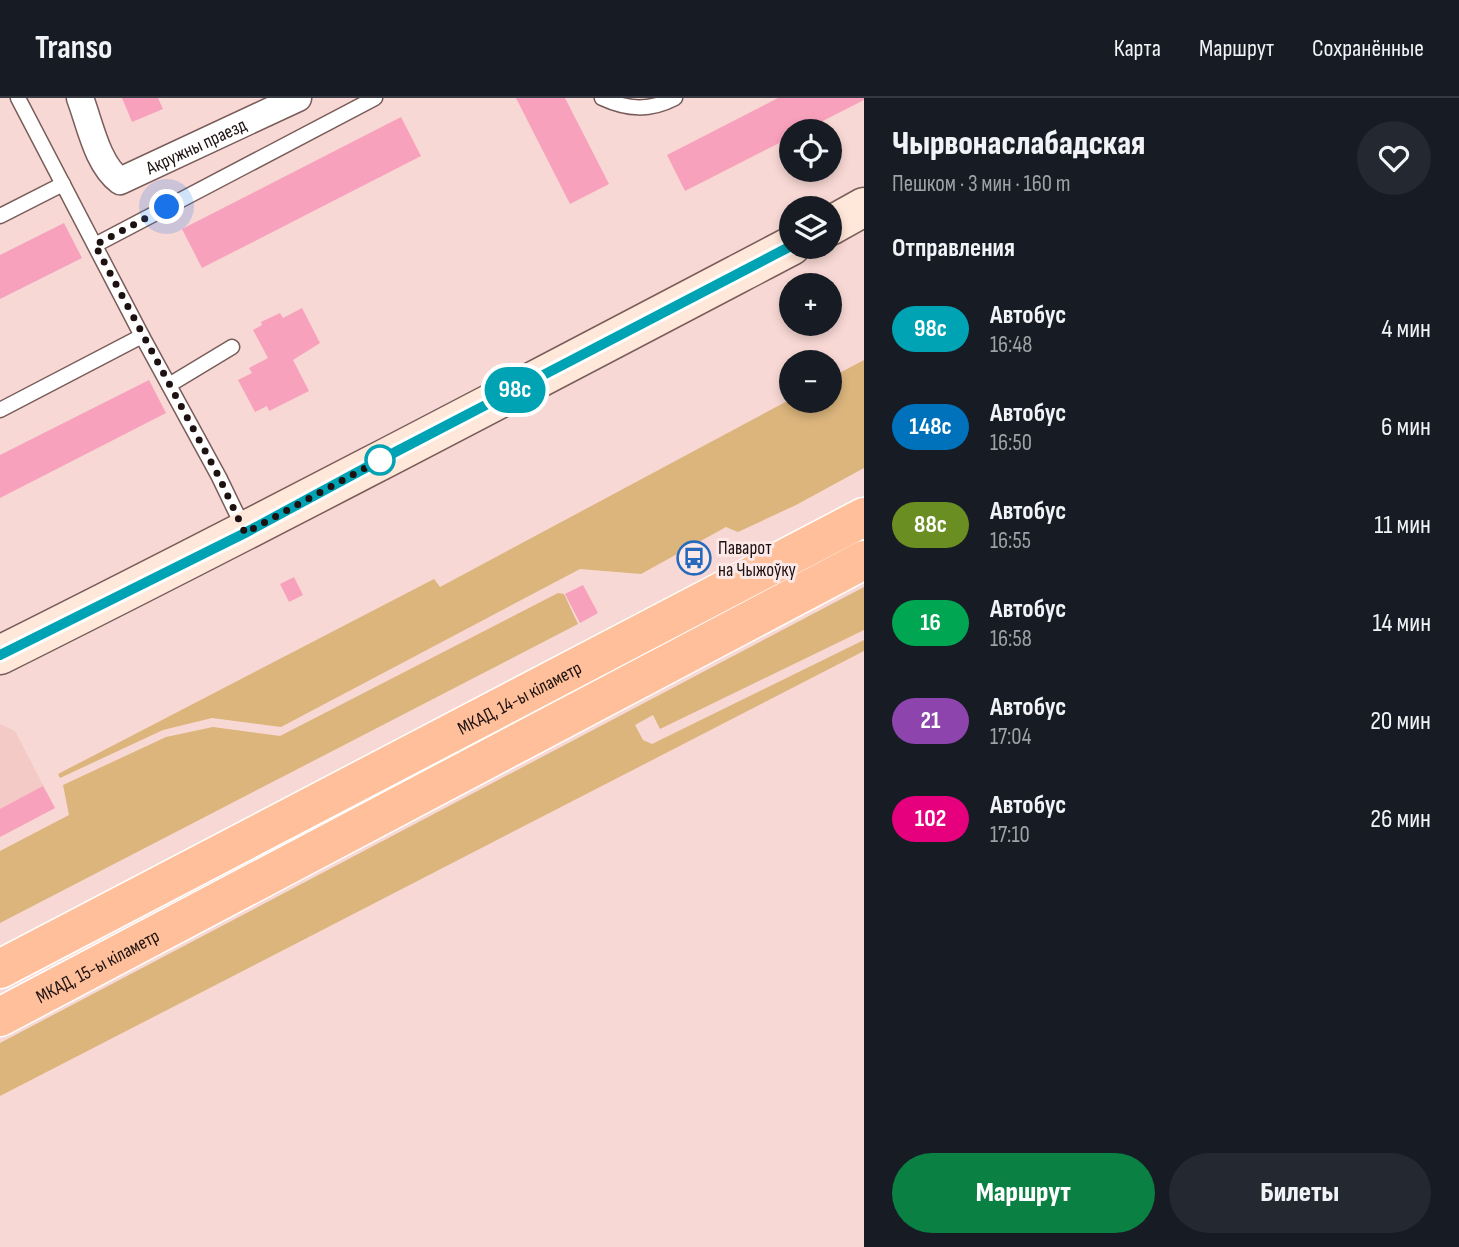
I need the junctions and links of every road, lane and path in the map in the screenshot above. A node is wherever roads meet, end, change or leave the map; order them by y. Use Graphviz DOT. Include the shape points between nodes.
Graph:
graph roads {
  1 [pos="18,98"];
  2 [pos="80,98"];
  3 [pos="298,98"];
  4 [pos="375,98"];
  5 [pos="603,98"];
  6 [pos="675,98"];
  7 [pos="63,184"];
  8 [pos="864,207"];
  9 [pos="0,216"];
  10 [pos="842,219"];
  11 [pos="95,245"];
  12 [pos="779,252"];
  13 [pos="142,336"];
  14 [pos="232,347"];
  15 [pos="169,385"];
  16 [pos="0,410"];
  17 [pos="864,517"];
  18 [pos="245,533"];
  19 [pos="864,559"];
  20 [pos="0,655"];
  21 [pos="196,913"];
  22 [pos="0,969"];
  23 [pos="0,1017"];
  1 -- 7 [label="lane"];
  2 -- 3 [label="street, Акружны праезд" via="110,174 120,181"];
  4 -- 11 [label="lane"];
  5 -- 6 [label="lane" via="633,110 661,106"];
  7 -- 9 [label="lane"];
  7 -- 11 [label="lane"];
  8 -- 10 [label="main road"];
  11 -- 13 [label="lane"];
  12 -- 18 [label="main road"];
  13 -- 15 [label="lane"];
  13 -- 16 [label="lane"];
  14 -- 15 [label="lane"];
  15 -- 18 [label="lane"];
  17 -- 22 [label="highway, МКАД, 14-ы кіламетр"];
  18 -- 20 [label="main road"];
  19 -- 21 [label="highway, МКАД, 14-ы кіламетр"];
  21 -- 23 [label="highway, МКАД, 15-ы кіламетр"];
}
